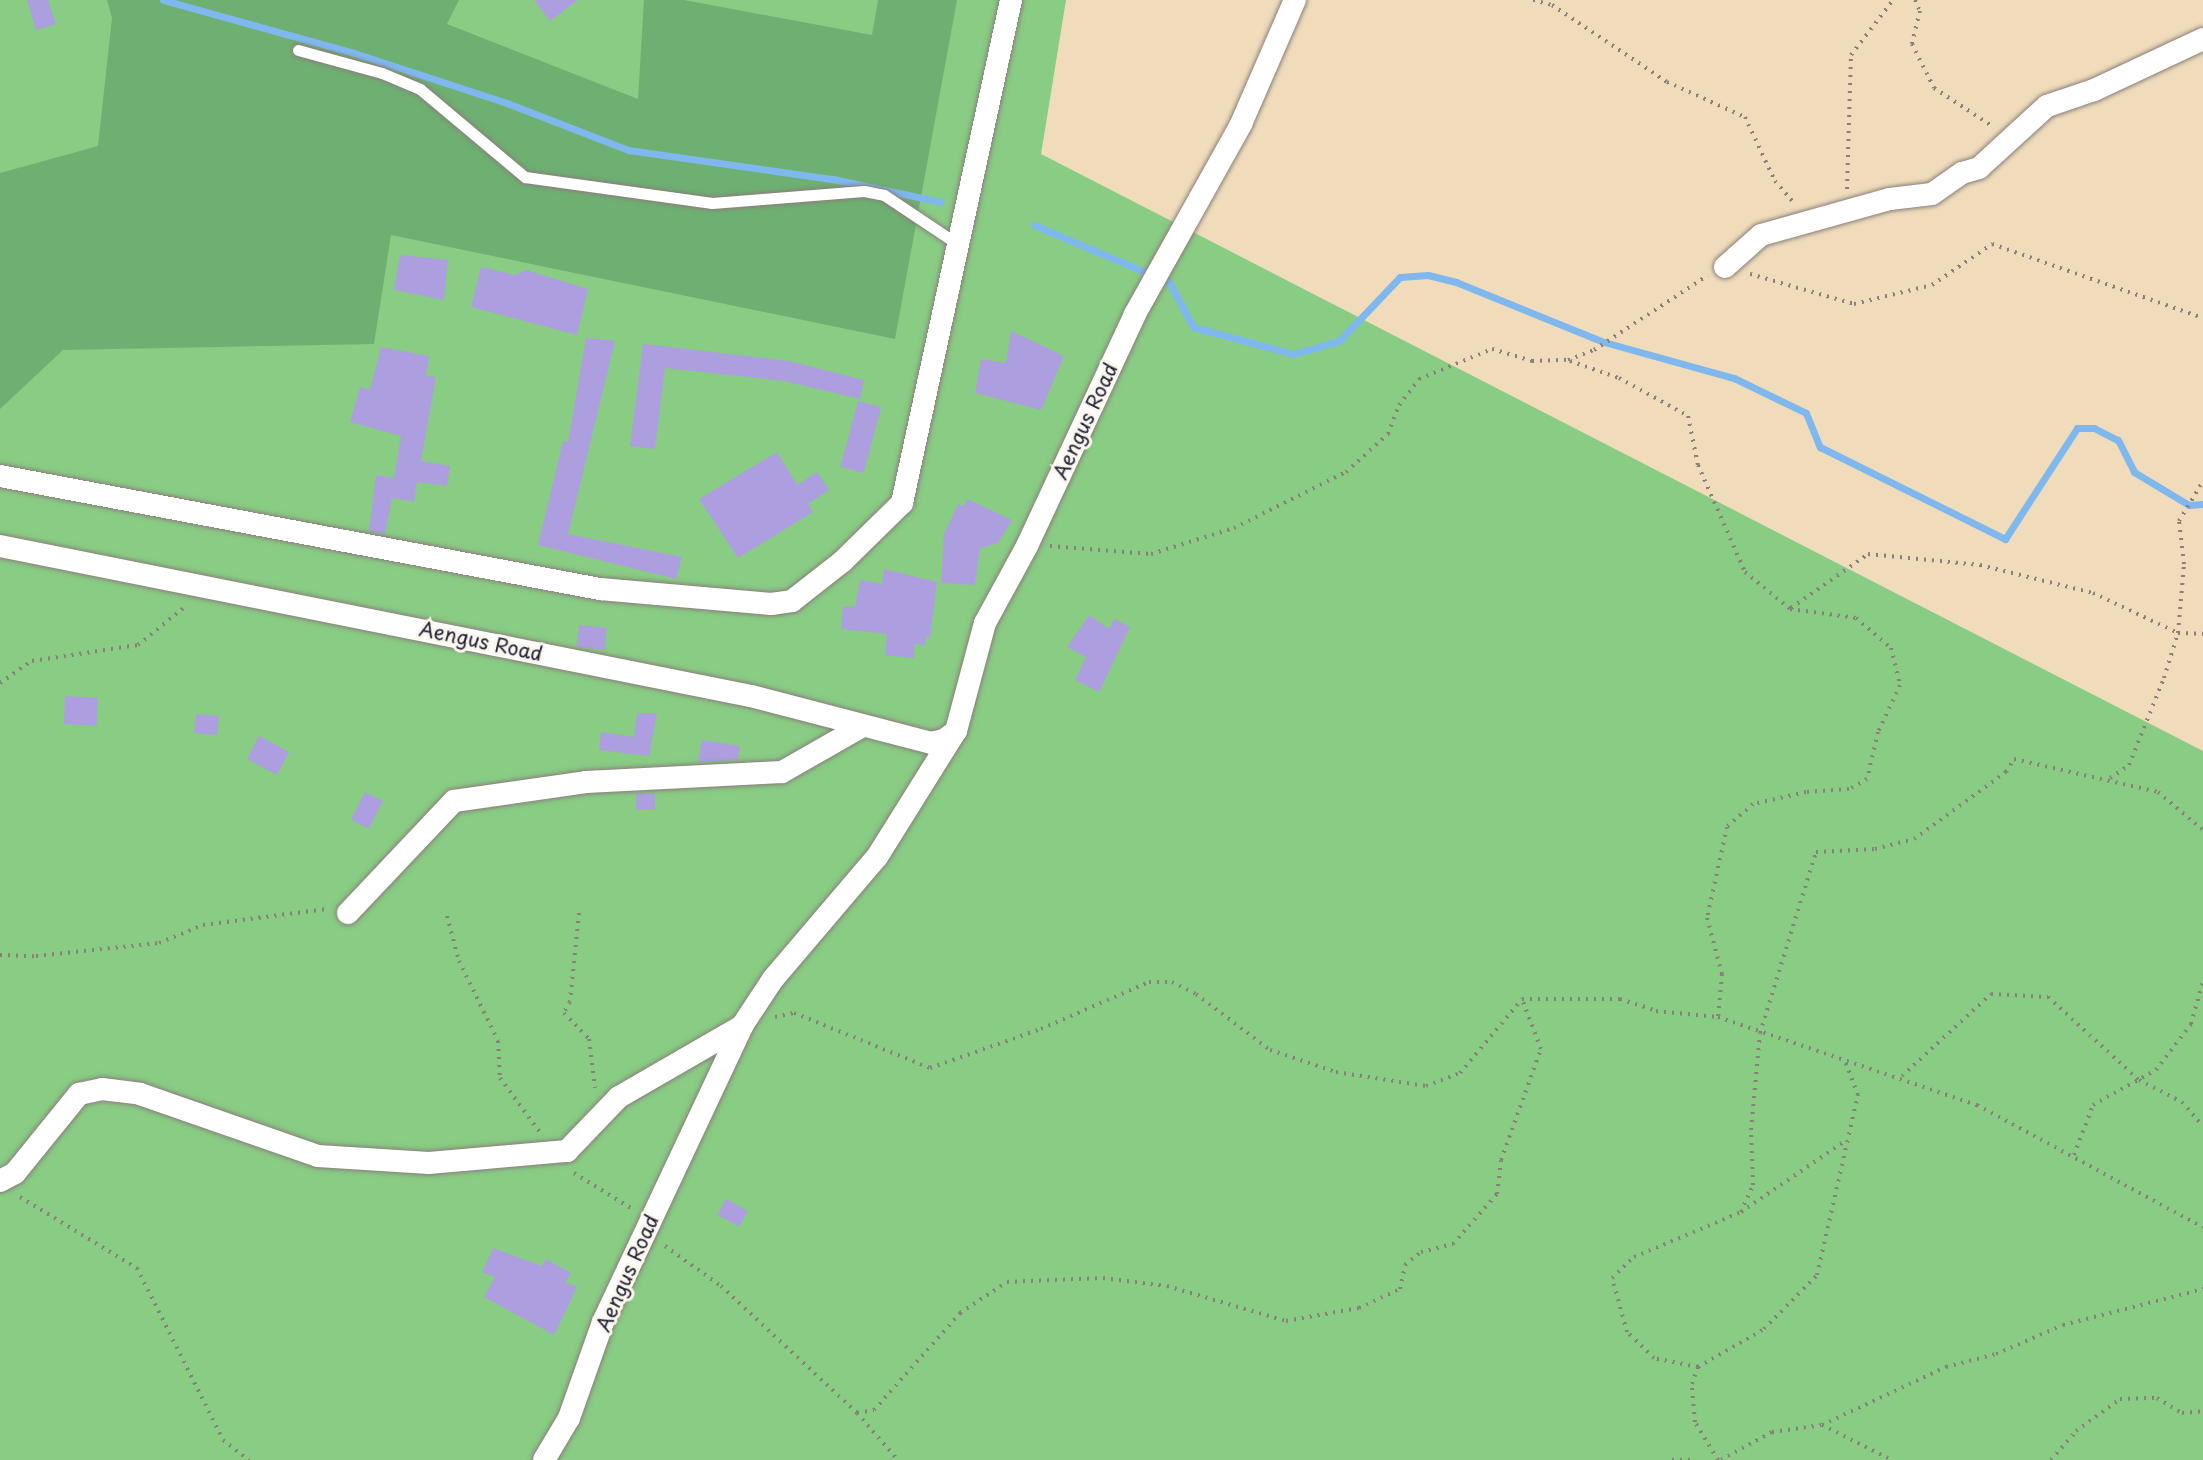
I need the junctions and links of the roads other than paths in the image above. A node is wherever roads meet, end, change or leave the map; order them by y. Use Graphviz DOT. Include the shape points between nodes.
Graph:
graph roads {
  1 [pos="1011,0"];
  2 [pos="1295,0"];
  3 [pos="2203,39"];
  4 [pos="298,50"];
  5 [pos="960,246"];
  6 [pos="1725,267"];
  7 [pos="0,476"];
  8 [pos="0,546"];
  9 [pos="859,728"];
  10 [pos="956,731"];
  11 [pos="348,913"];
  12 [pos="742,1026"];
  13 [pos="7,1188"];
  14 [pos="544,1460"];
  1 -- 5 [label="street"];
  2 -- 10 [label="street, Aengus Road" via="1241,124 1148,290 985,623"];
  3 -- 6 [label="street" via="2047,106 1979,168 1932,194 1761,235"];
  4 -- 5 [label="lane" via="420,89 525,177 712,203 864,191 884,195"];
  5 -- 7 [label="street" via="902,503 843,561 792,601 771,604 600,589"];
  8 -- 9 [label="street, Aengus Road" via="751,696"];
  9 -- 10 [label="street, Aengus Road" via="931,743"];
  9 -- 11 [label="street" via="782,772 586,782 454,801"];
  10 -- 12 [label="street, Aengus Road" via="877,857 773,979"];
  12 -- 13 [label="street" via="619,1097 567,1151 429,1163 318,1156 140,1094 102,1089 79,1094"];
  12 -- 14 [label="street, Aengus Road" via="603,1322 569,1418"];
}
